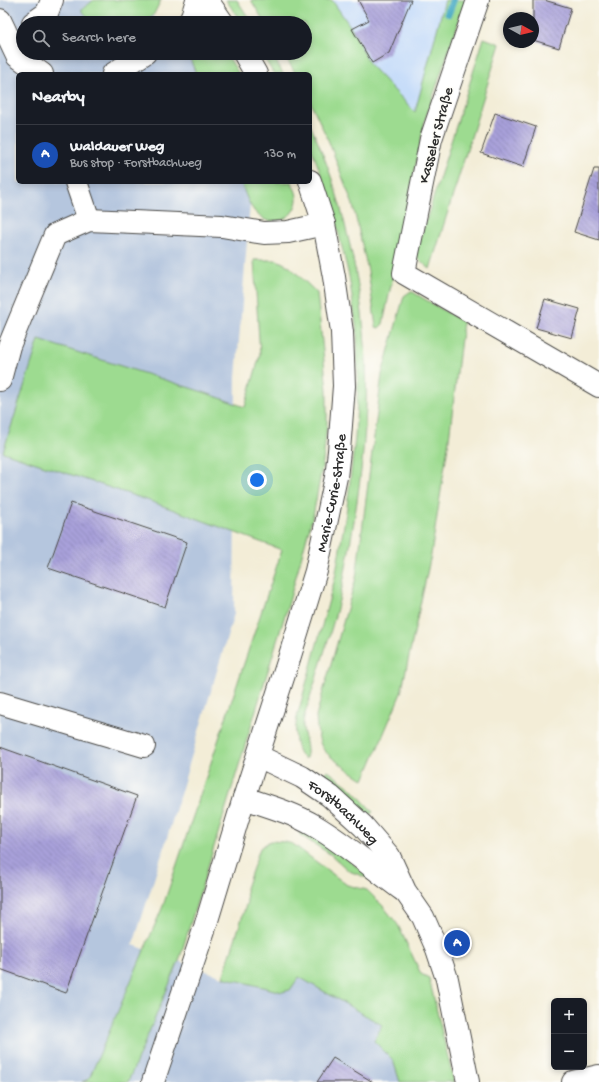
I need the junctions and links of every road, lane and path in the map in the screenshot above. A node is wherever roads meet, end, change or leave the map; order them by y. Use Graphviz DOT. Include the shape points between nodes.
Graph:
graph roads {
  1 [pos="52,0"];
  2 [pos="197,0"];
  3 [pos="207,0"];
  4 [pos="478,0"];
  5 [pos="43,16"];
  6 [pos="192,16"];
  7 [pos="218,16"];
  8 [pos="0,20"];
  9 [pos="16,35"];
  10 [pos="22,60"];
  11 [pos="134,60"];
  12 [pos="248,60"];
  13 [pos="38,72"];
  14 [pos="116,72"];
  15 [pos="255,72"];
  16 [pos="77,184"];
  17 [pos="311,184"];
  18 [pos="89,220"];
  19 [pos="324,224"];
  20 [pos="0,380"];
  21 [pos="599,386"];
  22 [pos="0,703"];
  23 [pos="144,746"];
  24 [pos="258,756"];
  25 [pos="244,798"];
  26 [pos="405,891"];
  27 [pos="599,1076"];
  28 [pos="153,1082"];
  29 [pos="468,1082"];
  30 [pos="573,1082"];
  1 -- 5 [label="street" via="47,13"];
  2 -- 6 [label="street"];
  3 -- 7 [label="street"];
  4 -- 21 [label="street, Kasseler Straße" via="431,139 404,274"];
  8 -- 9 [label="street"];
  10 -- 13 [label="street"];
  11 -- 14 [label="street"];
  12 -- 15 [label="street"];
  16 -- 18 [label="street"];
  17 -- 19 [label="street, Marie-Curie-Straße"];
  18 -- 19 [label="street" via="222,226 264,233 288,232"];
  18 -- 20 [label="street" via="55,235 9,346"];
  19 -- 24 [label="street, Marie-Curie-Straße" via="342,332 344,386 340,451 316,571"];
  22 -- 23 [label="street"];
  24 -- 25 [label="street, Marie-Curie-Straße"];
  24 -- 26 [label="street, Forstbachweg" via="302,777 330,796 363,826 389,856"];
  25 -- 26 [label="street, Forstbachweg" via="314,825 350,848"];
  25 -- 28 [label="street, Marie-Curie-Straße" via="205,927"];
  26 -- 29 [label="street, Forstbachweg" via="423,917 444,972"];
  27 -- 30 [label="street"];
}
